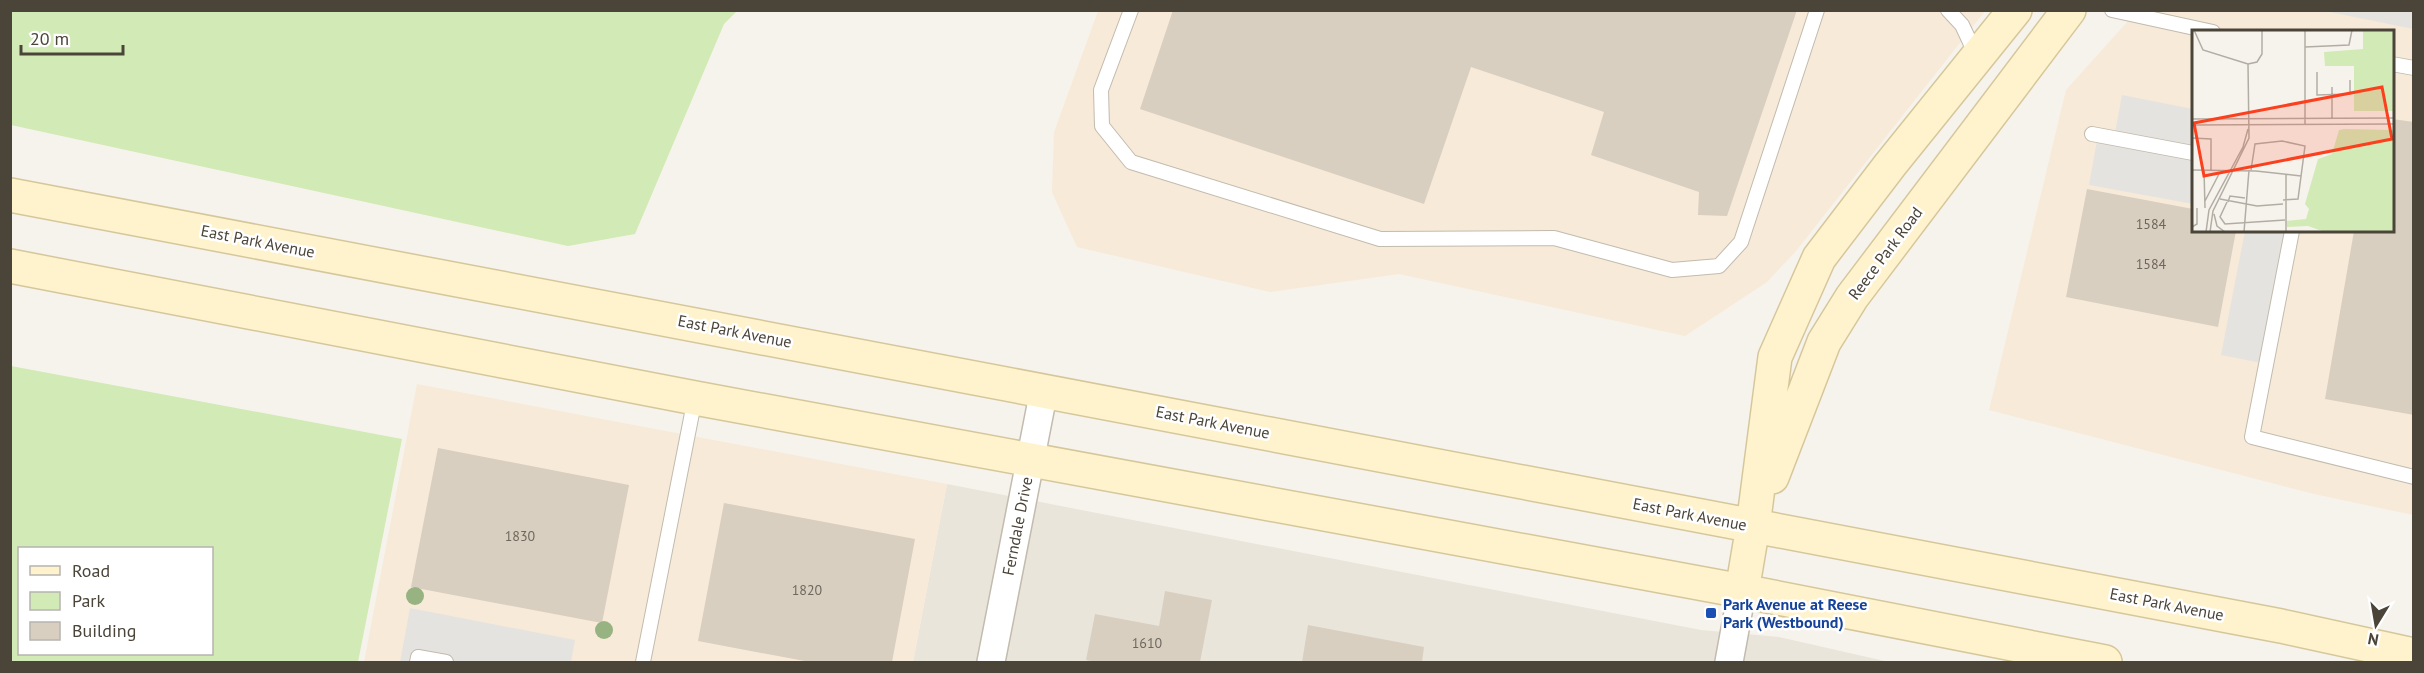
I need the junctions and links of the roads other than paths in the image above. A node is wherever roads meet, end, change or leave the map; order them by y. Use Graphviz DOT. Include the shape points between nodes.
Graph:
graph roads {
  1 [pos="1131,10"];
  2 [pos="1817,10"];
  3 [pos="1948,10"];
  4 [pos="2015,10"];
  5 [pos="2069,10"];
  6 [pos="2112,10"];
  7 [pos="2204,30"];
  8 [pos="1977,57"];
  9 [pos="2394,64"];
  10 [pos="2413,64"];
  11 [pos="2092,134"];
  12 [pos="2192,153"];
  13 [pos="10,195"];
  14 [pos="2292,232"];
  15 [pos="10,266"];
  16 [pos="1044,390"];
  17 [pos="695,398"];
  18 [pos="1030,460"];
  19 [pos="2414,477"];
  20 [pos="1753,526"];
  21 [pos="1742,591"];
  22 [pos="2414,656"];
  23 [pos="417,663"];
  24 [pos="446,663"];
  25 [pos="643,663"];
  26 [pos="991,663"];
  27 [pos="1729,663"];
  28 [pos="2105,663"];
  1 -- 2 [label="lane" via="1101,90 1102,126 1131,162 1380,239 1554,238 1672,270 1719,266 1741,242"];
  3 -- 8 [label="lane" via="1962,25"];
  4 -- 8 [label="main road, Reece Park Road"];
  5 -- 20 [label="main road, Reece Park Road" via="1869,273 1824,342"];
  6 -- 7 [label="lane"];
  8 -- 20 [label="main road, Reece Park Road" via="1819,258 1775,357"];
  9 -- 10 [label="lane"];
  11 -- 12 [label="lane"];
  13 -- 16 [label="main road, East Park Avenue"];
  14 -- 19 [label="lane" via="2252,437"];
  15 -- 17 [label="main road"];
  16 -- 18 [label="street, Ferndale Drive"];
  16 -- 20 [label="main road, East Park Avenue"];
  17 -- 18 [label="main road"];
  17 -- 25 [label="lane"];
  18 -- 21 [label="main road"];
  18 -- 26 [label="street, Ferndale Drive"];
  20 -- 21 [label="main road, Reece Park Road"];
  20 -- 22 [label="main road, East Park Avenue" via="2281,626"];
  21 -- 27 [label="street"];
  21 -- 28 [label="main road"];
  23 -- 24 [label="lane" via="418,657"];
}
